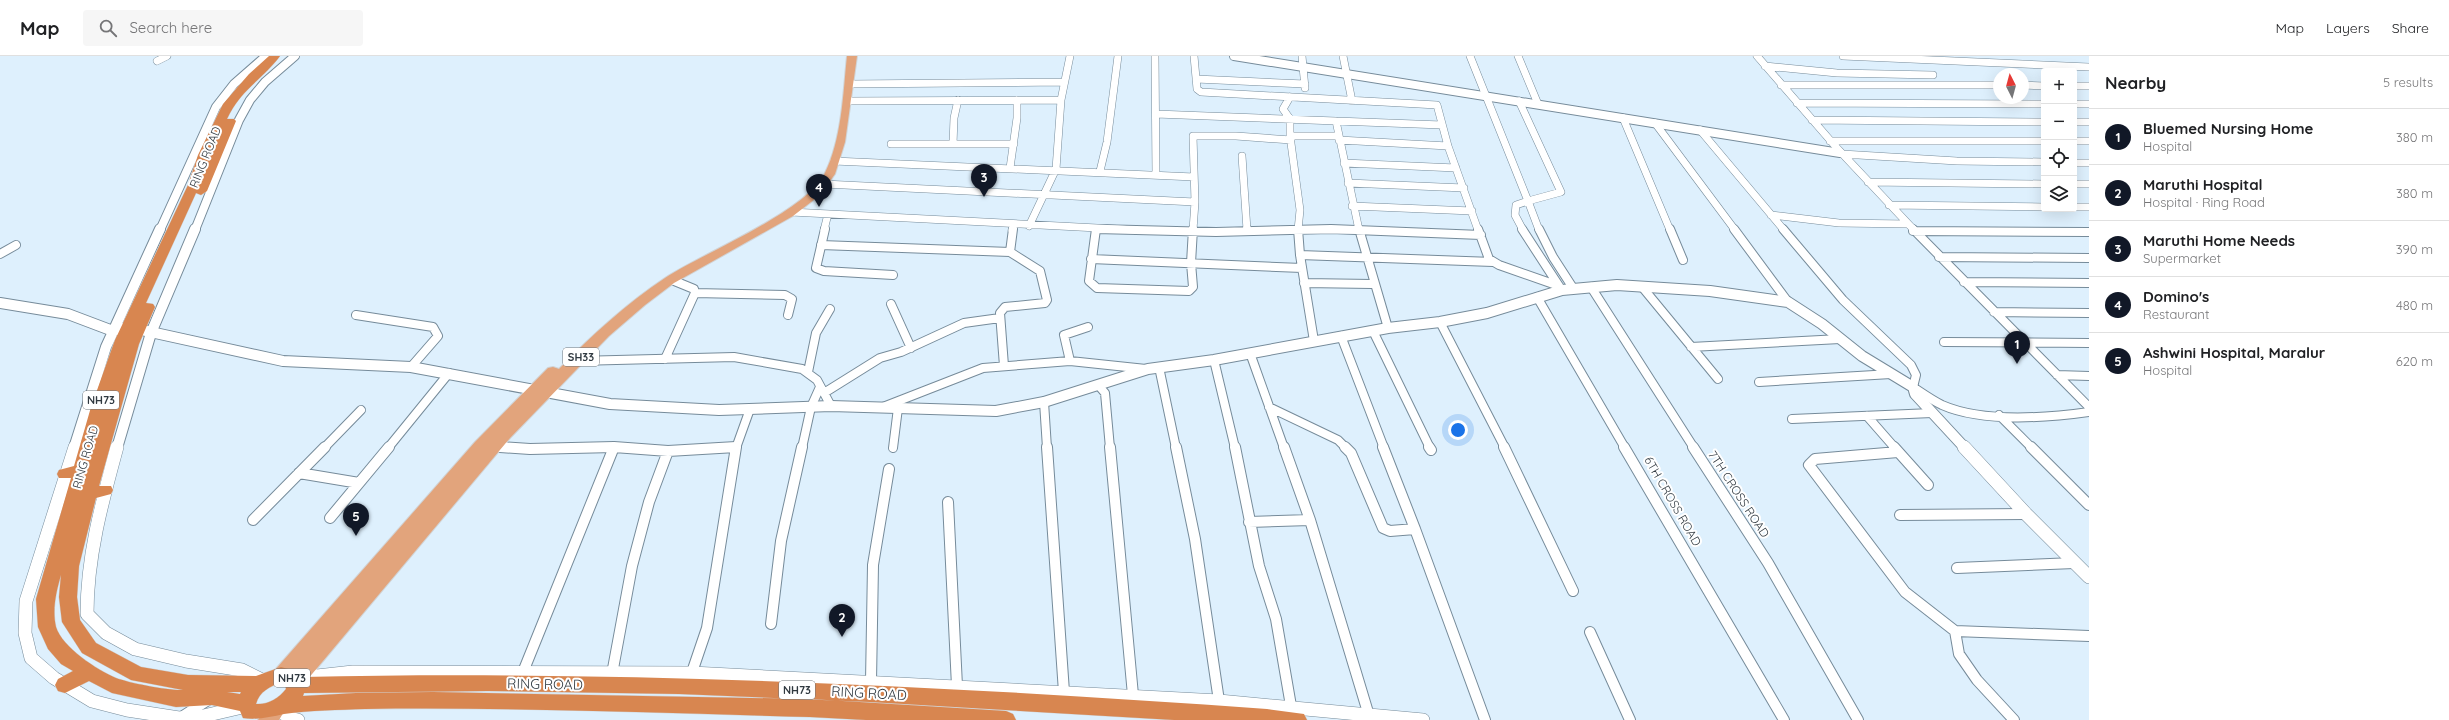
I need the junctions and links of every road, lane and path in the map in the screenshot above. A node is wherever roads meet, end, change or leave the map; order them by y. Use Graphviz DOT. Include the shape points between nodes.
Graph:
graph roads {
  1 [pos="167,56"];
  2 [pos="266,56"];
  3 [pos="275,56"];
  4 [pos="286,56"];
  5 [pos="295,56"];
  6 [pos="845,56"];
  7 [pos="852,56"];
  8 [pos="1070,56"];
  9 [pos="1118,56"];
  10 [pos="1155,56"];
  11 [pos="1194,56"];
  12 [pos="1234,56"];
  13 [pos="1302,56"];
  14 [pos="1343,56"];
  15 [pos="1470,56"];
  16 [pos="1518,56"];
  17 [pos="1757,56"];
  18 [pos="1843,56"];
  19 [pos="1996,56"];
  20 [pos="1905,57"];
  21 [pos="1258,58"];
  22 [pos="157,61"];
  23 [pos="2004,63"];
  24 [pos="1765,66"];
  25 [pos="1303,67"];
  26 [pos="2089,67"];
  27 [pos="1346,74"];
  28 [pos="1933,75"];
  29 [pos="1196,79"];
  30 [pos="1064,82"];
  31 [pos="849,84"];
  32 [pos="1305,84"];
  33 [pos="1781,84"];
  34 [pos="1993,85"];
  35 [pos="2029,86"];
  36 [pos="2041,86"];
  37 [pos="2077,86"];
  38 [pos="2089,86"];
  39 [pos="1487,96"];
  40 [pos="1290,97"];
  41 [pos="1306,98"];
  42 [pos="958,100"];
  43 [pos="1017,100"];
  44 [pos="1061,100"];
  45 [pos="848,101"];
  46 [pos="1352,101"];
  47 [pos="1519,102"];
  48 [pos="1797,103"];
  49 [pos="1538,104"];
  50 [pos="2041,104"];
  51 [pos="2077,104"];
  52 [pos="2089,104"];
  53 [pos="1156,114"];
  54 [pos="1623,118"];
  55 [pos="1290,120"];
  56 [pos="1812,120"];
  57 [pos="1336,121"];
  58 [pos="2041,122"];
  59 [pos="2077,122"];
  60 [pos="2089,122"];
  61 [pos="1655,123"];
  62 [pos="233,125"];
  63 [pos="1442,125"];
  64 [pos="1700,130"];
  65 [pos="1291,138"];
  66 [pos="1339,138"];
  67 [pos="1830,141"];
  68 [pos="2041,141"];
  69 [pos="2077,141"];
  70 [pos="2089,141"];
  71 [pos="891,144"];
  72 [pos="953,144"];
  73 [pos="1014,144"];
  74 [pos="1448,146"];
  75 [pos="1841,154"];
  76 [pos="1242,156"];
  77 [pos="834,161"];
  78 [pos="1344,162"];
  79 [pos="2041,162"];
  80 [pos="2077,163"];
  81 [pos="2089,163"];
  82 [pos="1010,168"];
  83 [pos="1456,168"];
  84 [pos="1056,169"];
  85 [pos="1100,171"];
  86 [pos="1156,175"];
  87 [pos="1194,177"];
  88 [pos="1868,182"];
  89 [pos="1348,183"];
  90 [pos="824,184"];
  91 [pos="2041,184"];
  92 [pos="2077,184"];
  93 [pos="2089,184"];
  94 [pos="1464,188"];
  95 [pos="1044,195"];
  96 [pos="191,200"];
  97 [pos="1528,201"];
  98 [pos="1195,202"];
  99 [pos="1889,205"];
  100 [pos="1352,206"];
  101 [pos="2041,207"];
  102 [pos="2077,207"];
  103 [pos="2089,207"];
  104 [pos="1472,211"];
  105 [pos="790,212"];
  106 [pos="828,214"];
  107 [pos="1771,215"];
  108 [pos="1907,224"];
  109 [pos="1013,225"];
  110 [pos="1029,226"];
  111 [pos="1096,229"];
  112 [pos="1298,230"];
  113 [pos="1357,230"];
  114 [pos="1191,231"];
  115 [pos="1247,231"];
  116 [pos="1913,231"];
  117 [pos="2089,232"];
  118 [pos="1481,235"];
  119 [pos="16,245"];
  120 [pos="820,245"];
  121 [pos="1010,252"];
  122 [pos="0,254"];
  123 [pos="1300,255"];
  124 [pos="1366,257"];
  125 [pos="1939,257"];
  126 [pos="2089,258"];
  127 [pos="1091,259"];
  128 [pos="1683,260"];
  129 [pos="1493,262"];
  130 [pos="1191,263"];
  131 [pos="1302,268"];
  132 [pos="893,275"];
  133 [pos="672,280"];
  134 [pos="1964,282"];
  135 [pos="1304,283"];
  136 [pos="2089,283"];
  137 [pos="1372,284"];
  138 [pos="1591,287"];
  139 [pos="1560,288"];
  140 [pos="1573,288"];
  141 [pos="1642,288"];
  142 [pos="695,293"];
  143 [pos="1537,297"];
  144 [pos="1788,302"];
  145 [pos="0,303"];
  146 [pos="891,304"];
  147 [pos="830,309"];
  148 [pos="1994,312"];
  149 [pos="2089,313"];
  150 [pos="788,314"];
  151 [pos="356,315"];
  152 [pos="1000,318"];
  153 [pos="1440,322"];
  154 [pos="1088,327"];
  155 [pos="1388,328"];
  156 [pos="139,330"];
  157 [pos="112,331"];
  158 [pos="1374,331"];
  159 [pos="1341,336"];
  160 [pos="1840,339"];
  161 [pos="1314,341"];
  162 [pos="1944,342"];
  163 [pos="2024,342"];
  164 [pos="2089,343"];
  165 [pos="1691,347"];
  166 [pos="911,348"];
  167 [pos="1250,353"];
  168 [pos="665,359"];
  169 [pos="1214,360"];
  170 [pos="577,361"];
  171 [pos="1070,361"];
  172 [pos="1004,366"];
  173 [pos="411,367"];
  174 [pos="1159,367"];
  175 [pos="1148,369"];
  176 [pos="808,372"];
  177 [pos="449,373"];
  178 [pos="1891,374"];
  179 [pos="2057,375"];
  180 [pos="2089,376"];
  181 [pos="1718,379"];
  182 [pos="1759,382"];
  183 [pos="1099,386"];
  184 [pos="1913,387"];
  185 [pos="822,390"];
  186 [pos="539,391"];
  187 [pos="1044,402"];
  188 [pos="831,406"];
  189 [pos="811,407"];
  190 [pos="1269,407"];
  191 [pos="2089,407"];
  192 [pos="882,408"];
  193 [pos="898,408"];
  194 [pos="750,409"];
  195 [pos="361,410"];
  196 [pos="2089,412"];
  197 [pos="1932,413"];
  198 [pos="1999,415"];
  199 [pos="1867,416"];
  200 [pos="1792,419"];
  201 [pos="493,446"];
  202 [pos="614,447"];
  203 [pos="736,447"];
  204 [pos="893,448"];
  205 [pos="1431,450"];
  206 [pos="668,451"];
  207 [pos="1898,452"];
  208 [pos="83,469"];
  209 [pos="889,469"];
  210 [pos="299,473"];
  211 [pos="65,474"];
  212 [pos="359,484"];
  213 [pos="1928,486"];
  214 [pos="2087,501"];
  215 [pos="948,502"];
  216 [pos="2026,514"];
  217 [pos="1900,515"];
  218 [pos="330,518"];
  219 [pos="253,520"];
  220 [pos="1310,520"];
  221 [pos="1249,522"];
  222 [pos="1415,529"];
  223 [pos="2074,563"];
  224 [pos="1957,568"];
  225 [pos="2089,577"];
  226 [pos="1573,591"];
  227 [pos="771,624"];
  228 [pos="1955,631"];
  229 [pos="1590,632"];
  230 [pos="2089,636"];
  231 [pos="88,671"];
  232 [pos="523,672"];
  233 [pos="612,674"];
  234 [pos="690,680"];
  235 [pos="282,681"];
  236 [pos="871,681"];
  237 [pos="65,685"];
  238 [pos="821,685"];
  239 [pos="1064,692"];
  240 [pos="1134,695"];
  241 [pos="212,697"];
  242 [pos="957,700"];
  243 [pos="1219,701"];
  244 [pos="245,710"];
  245 [pos="276,711"];
  246 [pos="1294,713"];
  247 [pos="763,714"];
  248 [pos="1369,717"];
  249 [pos="178,719"];
  250 [pos="298,720"];
  251 [pos="1006,720"];
  252 [pos="1423,720"];
  253 [pos="1485,720"];
  254 [pos="1630,720"];
  255 [pos="1784,720"];
  256 [pos="1858,720"];
  257 [pos="2014,720"];
  1 -- 22 [label="street"];
  2 -- 96 [label="street" via="234,84 216,107"];
  3 -- 96 [label="highway, RING ROAD / NH73" via="253,76 227,106 204,154"];
  4 -- 62 [label="highway, RING ROAD / NH73" via="243,100"];
  5 -- 62 [label="street" via="265,82"];
  6 -- 186 [label="main road, SH33" via="831,139 824,163 816,179 803,194 785,208 666,273 600,325"];
  7 -- 31 [label="main road, SH33"];
  8 -- 30 [label="street"];
  9 -- 85 [label="street" via="1107,142"];
  10 -- 53 [label="street"];
  11 -- 29 [label="street"];
  12 -- 21 [label="street"];
  13 -- 25 [label="street"];
  14 -- 27 [label="street"];
  15 -- 39 [label="street"];
  16 -- 49 [label="street"];
  17 -- 24 [label="street"];
  18 -- 20 [label="street"];
  19 -- 23 [label="street"];
  20 -- 23 [label="street"];
  21 -- 25 [label="street"];
  23 -- 26 [label="street"];
  24 -- 28 [label="street" via="1838,73"];
  24 -- 33 [label="street"];
  25 -- 27 [label="street"];
  25 -- 32 [label="street"];
  27 -- 39 [label="street"];
  27 -- 46 [label="street"];
  29 -- 32 [label="street"];
  29 -- 40 [label="street" via="1197,89 1201,92"];
  30 -- 31 [label="street"];
  30 -- 44 [label="street"];
  31 -- 45 [label="main road, SH33"];
  32 -- 41 [label="street"];
  33 -- 34 [label="street"];
  33 -- 48 [label="street"];
  35 -- 36 [label="street"];
  37 -- 38 [label="street"];
  39 -- 47 [label="street"];
  39 -- 97 [label="street"];
  40 -- 41 [label="street"];
  40 -- 55 [label="street" via="1283,109"];
  41 -- 46 [label="street"];
  42 -- 43 [label="street"];
  42 -- 45 [label="street"];
  42 -- 72 [label="street"];
  43 -- 44 [label="street"];
  43 -- 73 [label="street"];
  44 -- 84 [label="street"];
  45 -- 77 [label="main road, SH33"];
  46 -- 63 [label="street" via="1437,106"];
  47 -- 49 [label="street"];
  47 -- 97 [label="street" via="1561,192"];
  48 -- 50 [label="street"];
  48 -- 56 [label="street"];
  49 -- 54 [label="street"];
  51 -- 52 [label="street"];
  53 -- 55 [label="street"];
  53 -- 86 [label="street"];
  54 -- 61 [label="street"];
  54 -- 128 [label="street"];
  55 -- 57 [label="street"];
  55 -- 65 [label="street"];
  56 -- 58 [label="street"];
  56 -- 67 [label="street"];
  57 -- 63 [label="street"];
  57 -- 66 [label="street"];
  59 -- 60 [label="street"];
  61 -- 64 [label="street"];
  61 -- 144 [label="street"];
  62 -- 96 [label="highway, RING ROAD / NH73"];
  63 -- 74 [label="street"];
  64 -- 75 [label="street"];
  64 -- 107 [label="street"];
  65 -- 66 [label="street"];
  65 -- 87 [label="street" via="1193,136"];
  65 -- 112 [label="street" via="1300,210"];
  66 -- 74 [label="street"];
  66 -- 78 [label="street"];
  67 -- 68 [label="street"];
  67 -- 75 [label="street"];
  69 -- 70 [label="street"];
  71 -- 72 [label="street"];
  72 -- 73 [label="street"];
  73 -- 82 [label="street"];
  74 -- 83 [label="street"];
  75 -- 79 [label="street" via="1957,161"];
  75 -- 88 [label="street"];
  76 -- 115 [label="street"];
  77 -- 82 [label="street"];
  77 -- 90 [label="main road, SH33"];
  78 -- 83 [label="street"];
  78 -- 89 [label="street"];
  80 -- 81 [label="street"];
  82 -- 84 [label="street"];
  83 -- 94 [label="street"];
  84 -- 85 [label="street"];
  84 -- 95 [label="street"];
  85 -- 86 [label="street"];
  86 -- 87 [label="street"];
  87 -- 98 [label="street"];
  88 -- 91 [label="street"];
  88 -- 99 [label="street"];
  89 -- 94 [label="street"];
  89 -- 100 [label="street"];
  90 -- 95 [label="street"];
  90 -- 105 [label="main road, SH33" via="805,204"];
  92 -- 93 [label="street"];
  94 -- 104 [label="street"];
  95 -- 98 [label="street"];
  95 -- 110 [label="street"];
  96 -- 156 [label="highway, RING ROAD / NH73"];
  96 -- 156 [label="street"];
  96 -- 157 [label="street"];
  97 -- 139 [label="street" via="1516,205 1515,215 1538,251 1546,270"];
  97 -- 140 [label="street" via="1534,220 1560,272"];
  98 -- 114 [label="street"];
  99 -- 101 [label="street"];
  99 -- 108 [label="street"];
  100 -- 104 [label="street"];
  100 -- 113 [label="street"];
  102 -- 103 [label="street"];
  104 -- 118 [label="street"];
  105 -- 106 [label="street"];
  105 -- 133 [label="main road, SH33"];
  106 -- 109 [label="street"];
  106 -- 120 [label="street"];
  107 -- 108 [label="street" via="1839,223"];
  107 -- 184 [label="street" via="1843,300 1911,365 1916,375"];
  108 -- 116 [label="street"];
  109 -- 110 [label="street"];
  109 -- 121 [label="street"];
  110 -- 111 [label="street"];
  111 -- 114 [label="street"];
  111 -- 127 [label="street"];
  112 -- 113 [label="street"];
  112 -- 115 [label="street"];
  112 -- 123 [label="street"];
  113 -- 118 [label="street"];
  113 -- 124 [label="street"];
  114 -- 115 [label="street"];
  114 -- 130 [label="street"];
  116 -- 117 [label="street"];
  116 -- 125 [label="street"];
  118 -- 129 [label="street" via="1489,259"];
  119 -- 122 [label="street"];
  120 -- 121 [label="street"];
  120 -- 132 [label="street" via="816,264 820,270"];
  121 -- 152 [label="street" via="1040,272 1047,300 1039,305 1005,308 1000,313"];
  123 -- 124 [label="street"];
  123 -- 131 [label="street"];
  124 -- 129 [label="street"];
  124 -- 137 [label="street"];
  125 -- 126 [label="street"];
  125 -- 134 [label="street"];
  127 -- 130 [label="street"];
  127 -- 130 [label="street" via="1089,282 1097,288 1182,292 1193,288"];
  129 -- 139 [label="street"];
  130 -- 131 [label="street"];
  131 -- 135 [label="street"];
  133 -- 142 [label="street" via="694,289"];
  133 -- 170 [label="main road, SH33" via="641,301"];
  134 -- 136 [label="street"];
  134 -- 148 [label="street"];
  135 -- 137 [label="street"];
  135 -- 161 [label="street"];
  137 -- 155 [label="street"];
  138 -- 140 [label="street"];
  138 -- 141 [label="street" via="1617,285"];
  138 -- 256 [label="street, 7TH CROSS ROAD" via="1768,563"];
  139 -- 140 [label="street"];
  139 -- 143 [label="street"];
  141 -- 144 [label="street" via="1710,291"];
  141 -- 165 [label="street"];
  142 -- 150 [label="street" via="785,295 792,299"];
  142 -- 168 [label="street"];
  143 -- 153 [label="street" via="1487,313"];
  143 -- 255 [label="street, 6TH CROSS ROAD"];
  144 -- 160 [label="street"];
  145 -- 157 [label="street" via="68,314"];
  146 -- 166 [label="street"];
  147 -- 176 [label="street" via="816,333"];
  148 -- 149 [label="street"];
  148 -- 163 [label="street"];
  151 -- 173 [label="street" via="433,327 438,336"];
  152 -- 166 [label="street" via="964,323"];
  152 -- 172 [label="street"];
  153 -- 155 [label="street"];
  153 -- 226 [label="street" via="1483,402"];
  154 -- 171 [label="street" via="1064,335"];
  155 -- 158 [label="street"];
  156 -- 157 [label="street"];
  156 -- 173 [label="street" via="283,361"];
  156 -- 208 [label="highway, RING ROAD / NH73" via="104,392"];
  156 -- 235 [label="highway, RING ROAD / NH73" via="132,344 97,492 70,566 68,597 71,622 89,648 138,674 188,683"];
  157 -- 211 [label="street"];
  158 -- 159 [label="street"];
  158 -- 205 [label="street"];
  159 -- 161 [label="street"];
  159 -- 222 [label="street"];
  160 -- 165 [label="street"];
  160 -- 178 [label="street"];
  161 -- 167 [label="street"];
  162 -- 163 [label="street"];
  163 -- 164 [label="street"];
  163 -- 179 [label="street"];
  165 -- 181 [label="street"];
  166 -- 185 [label="street" via="872,361"];
  167 -- 169 [label="street"];
  167 -- 190 [label="street"];
  168 -- 170 [label="street"];
  168 -- 176 [label="street" via="734,357"];
  169 -- 174 [label="street"];
  169 -- 221 [label="street" via="1229,419"];
  170 -- 186 [label="main road, SH33"];
  171 -- 172 [label="street"];
  171 -- 175 [label="street"];
  172 -- 192 [label="street" via="978,369"];
  173 -- 177 [label="street"];
  174 -- 175 [label="street"];
  174 -- 243 [label="street" via="1195,539"];
  175 -- 183 [label="street"];
  176 -- 185 [label="street"];
  177 -- 186 [label="street"];
  177 -- 212 [label="street"];
  178 -- 182 [label="street"];
  178 -- 184 [label="street"];
  179 -- 180 [label="street"];
  179 -- 191 [label="street"];
  183 -- 187 [label="street"];
  183 -- 240 [label="street" via="1105,393 1113,457"];
  184 -- 197 [label="street" via="1914,394"];
  184 -- 198 [label="street" via="1942,405 1975,414"];
  185 -- 188 [label="street"];
  185 -- 189 [label="street"];
  186 -- 194 [label="street" via="610,404 719,410"];
  186 -- 201 [label="main road, SH33"];
  186 -- 235 [label="main road, SH33" via="480,446"];
  187 -- 193 [label="street" via="996,411"];
  187 -- 239 [label="street"];
  188 -- 189 [label="street"];
  188 -- 192 [label="street"];
  189 -- 194 [label="street"];
  189 -- 227 [label="street" via="780,541"];
  190 -- 220 [label="street"];
  190 -- 222 [label="street" via="1338,440 1345,446 1351,453 1383,528"];
  192 -- 193 [label="street"];
  193 -- 204 [label="street"];
  194 -- 203 [label="street"];
  195 -- 210 [label="street"];
  196 -- 198 [label="street" via="2069,415"];
  197 -- 199 [label="street"];
  197 -- 216 [label="street"];
  198 -- 214 [label="street"];
  199 -- 200 [label="street"];
  199 -- 207 [label="street"];
  201 -- 202 [label="street" via="530,449"];
  201 -- 235 [label="main road, SH33"];
  202 -- 206 [label="street"];
  202 -- 232 [label="street"];
  203 -- 206 [label="street"];
  203 -- 234 [label="street" via="707,628"];
  206 -- 233 [label="street" via="632,566"];
  207 -- 213 [label="street"];
  207 -- 228 [label="street" via="1814,459 1809,464 1905,592"];
  208 -- 211 [label="highway"];
  208 -- 231 [label="highway, RING ROAD / NH73" via="45,599 46,627 55,644 68,658"];
  209 -- 236 [label="street" via="873,565"];
  210 -- 212 [label="street"];
  210 -- 219 [label="street"];
  211 -- 237 [label="street" via="26,601 25,633 31,658"];
  212 -- 218 [label="street"];
  215 -- 242 [label="street"];
  216 -- 217 [label="street"];
  216 -- 223 [label="street"];
  220 -- 221 [label="street"];
  220 -- 248 [label="street"];
  221 -- 246 [label="street" via="1259,566 1276,619"];
  222 -- 253 [label="street"];
  223 -- 224 [label="street"];
  223 -- 225 [label="street"];
  228 -- 230 [label="street"];
  228 -- 257 [label="street" via="1959,654 1977,680"];
  229 -- 254 [label="street"];
  231 -- 237 [label="highway"];
  231 -- 241 [label="highway, RING ROAD / NH73" via="112,685 156,695 176,699"];
  232 -- 233 [label="street"];
  232 -- 235 [label="street" via="353,672"];
  233 -- 234 [label="street"];
  234 -- 235 [label="highway, RING ROAD / NH73"];
  234 -- 238 [label="highway, RING ROAD / NH73"];
  235 -- 244 [label="highway, NH73" via="249,694"];
  235 -- 245 [label="highway, NH73" via="292,698"];
  236 -- 238 [label="street"];
  236 -- 242 [label="street"];
  237 -- 249 [label="street" via="92,701"];
  238 -- 242 [label="highway, RING ROAD / NH73"];
  239 -- 240 [label="street"];
  239 -- 242 [label="street"];
  240 -- 243 [label="street"];
  241 -- 244 [label="highway, RING ROAD / NH73"];
  241 -- 249 [label="street"];
  242 -- 246 [label="highway, RING ROAD / NH73" via="1135,710"];
  242 -- 247 [label="highway, RING ROAD / NH73"];
  242 -- 251 [label="highway, RING ROAD / NH73"];
  243 -- 246 [label="street"];
  244 -- 245 [label="highway, NH73" via="255,714"];
  244 -- 249 [label="street"];
  245 -- 247 [label="highway, RING ROAD / NH73" via="362,701 432,700"];
  245 -- 250 [label="street"];
  246 -- 248 [label="street"];
  248 -- 252 [label="street"];
}
